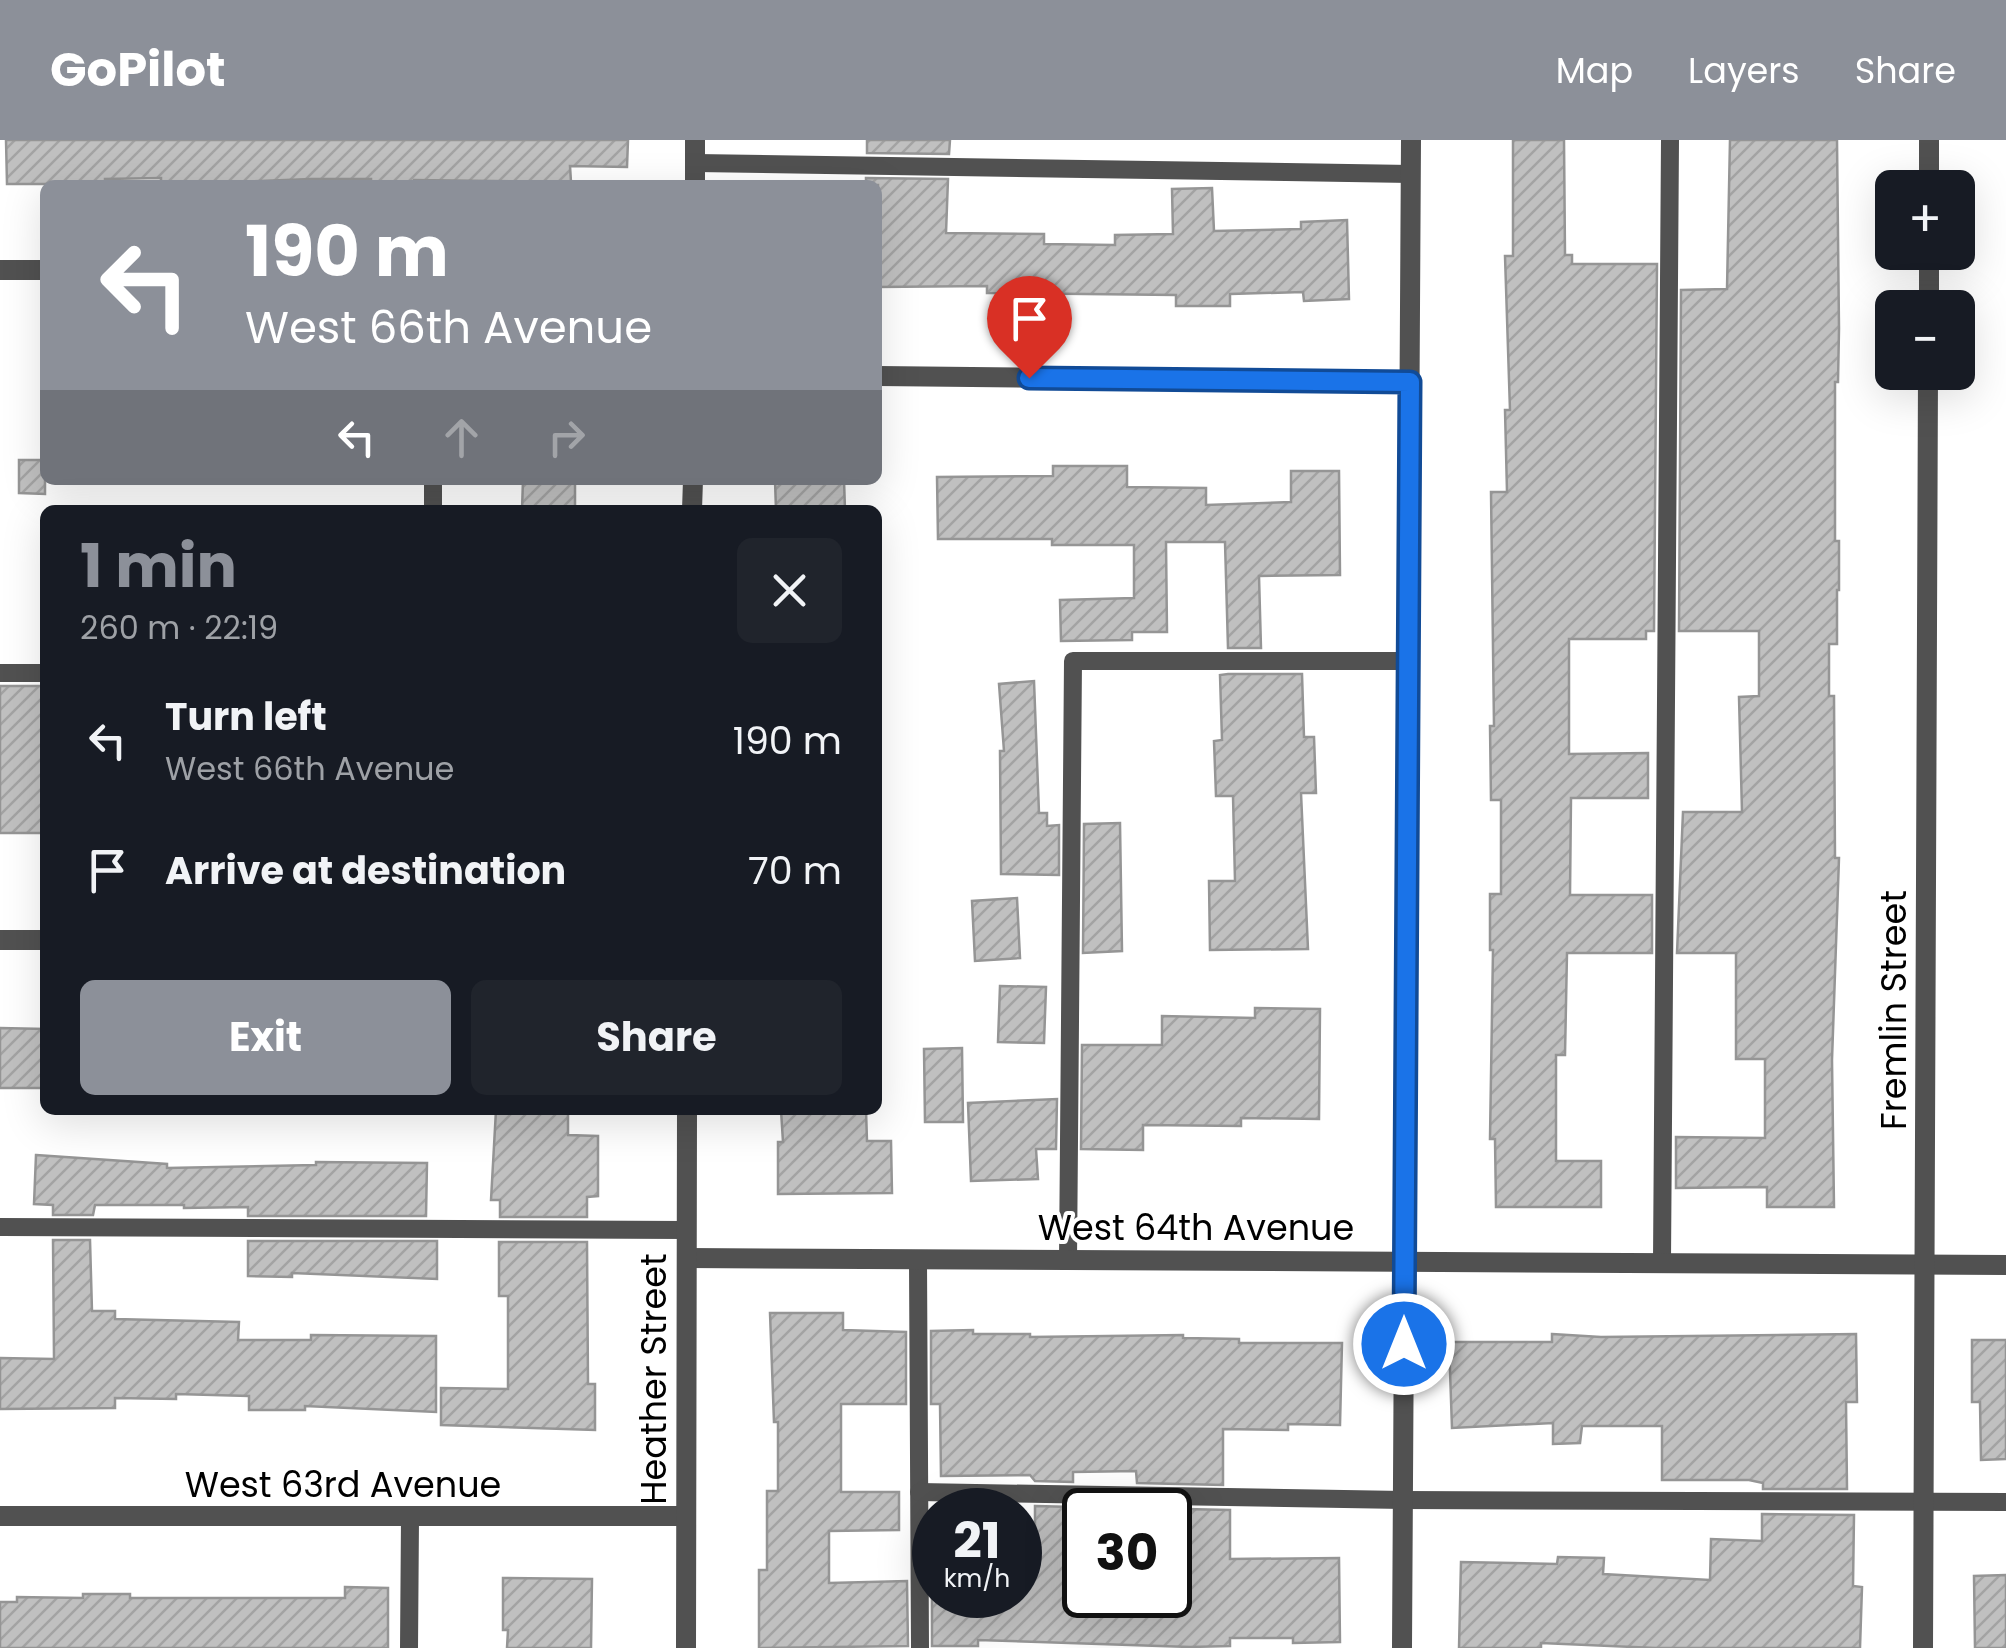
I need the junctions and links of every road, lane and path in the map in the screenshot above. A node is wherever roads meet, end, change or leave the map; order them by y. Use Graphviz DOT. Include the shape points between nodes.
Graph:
graph roads {
  1 [pos="696,140"];
  2 [pos="1411,140"];
  3 [pos="1670,140"];
  4 [pos="1929,140"];
  5 [pos="696,163"];
  6 [pos="1929,170"];
  7 [pos="1411,174"];
  8 [pos="695,180"];
  9 [pos="0,270"];
  10 [pos="40,270"];
  11 [pos="882,376"];
  12 [pos="1410,382"];
  13 [pos="1928,390"];
  14 [pos="1408,661"];
  15 [pos="0,673"];
  16 [pos="40,673"];
  17 [pos="0,940"];
  18 [pos="40,940"];
  19 [pos="687,1115"];
  20 [pos="0,1226"];
  21 [pos="687,1230"];
  22 [pos="687,1258"];
  23 [pos="918,1260"];
  24 [pos="1404,1260"];
  25 [pos="1068,1261"];
  26 [pos="1662,1262"];
  27 [pos="1926,1264"];
  28 [pos="2006,1265"];
  29 [pos="919,1488"];
  30 [pos="1042,1494"];
  31 [pos="1403,1500"];
  32 [pos="1924,1501"];
  33 [pos="2006,1502"];
  34 [pos="0,1516"];
  35 [pos="686,1516"];
  36 [pos="410,1518"];
  37 [pos="920,1618"];
  38 [pos="409,1648"];
  39 [pos="686,1648"];
  40 [pos="920,1648"];
  41 [pos="1402,1648"];
  42 [pos="1923,1648"];
  1 -- 5 [label="street"];
  2 -- 7 [label="street"];
  3 -- 26 [label="lane"];
  4 -- 6 [label="street"];
  5 -- 7 [label="lane"];
  5 -- 8 [label="street"];
  7 -- 12 [label="street"];
  9 -- 10 [label="street"];
  11 -- 12 [label="street"];
  12 -- 14 [label="street"];
  13 -- 27 [label="street, Fremlin Street"];
  14 -- 24 [label="street"];
  14 -- 25 [label="lane" via="1073,661"];
  15 -- 16 [label="lane"];
  17 -- 18 [label="street"];
  19 -- 21 [label="street, Heather Street"];
  20 -- 21 [label="lane"];
  21 -- 22 [label="street, Heather Street"];
  22 -- 23 [label="street, West 64th Avenue"];
  22 -- 35 [label="street, Heather Street"];
  23 -- 25 [label="street, West 64th Avenue"];
  23 -- 29 [label="lane"];
  24 -- 25 [label="street, West 64th Avenue"];
  24 -- 26 [label="street, West 64th Avenue"];
  24 -- 31 [label="street"];
  26 -- 27 [label="street, West 64th Avenue"];
  27 -- 28 [label="street, West 64th Avenue"];
  27 -- 32 [label="street, Fremlin Street"];
  30 -- 31 [label="lane"];
  31 -- 32 [label="lane"];
  31 -- 41 [label="street"];
  32 -- 33 [label="lane"];
  32 -- 42 [label="street, Fremlin Street"];
  34 -- 36 [label="street, West 63rd Avenue"];
  35 -- 36 [label="street, West 63rd Avenue"];
  35 -- 39 [label="street, Heather Street"];
  36 -- 38 [label="lane"];
  37 -- 40 [label="lane"];
}
